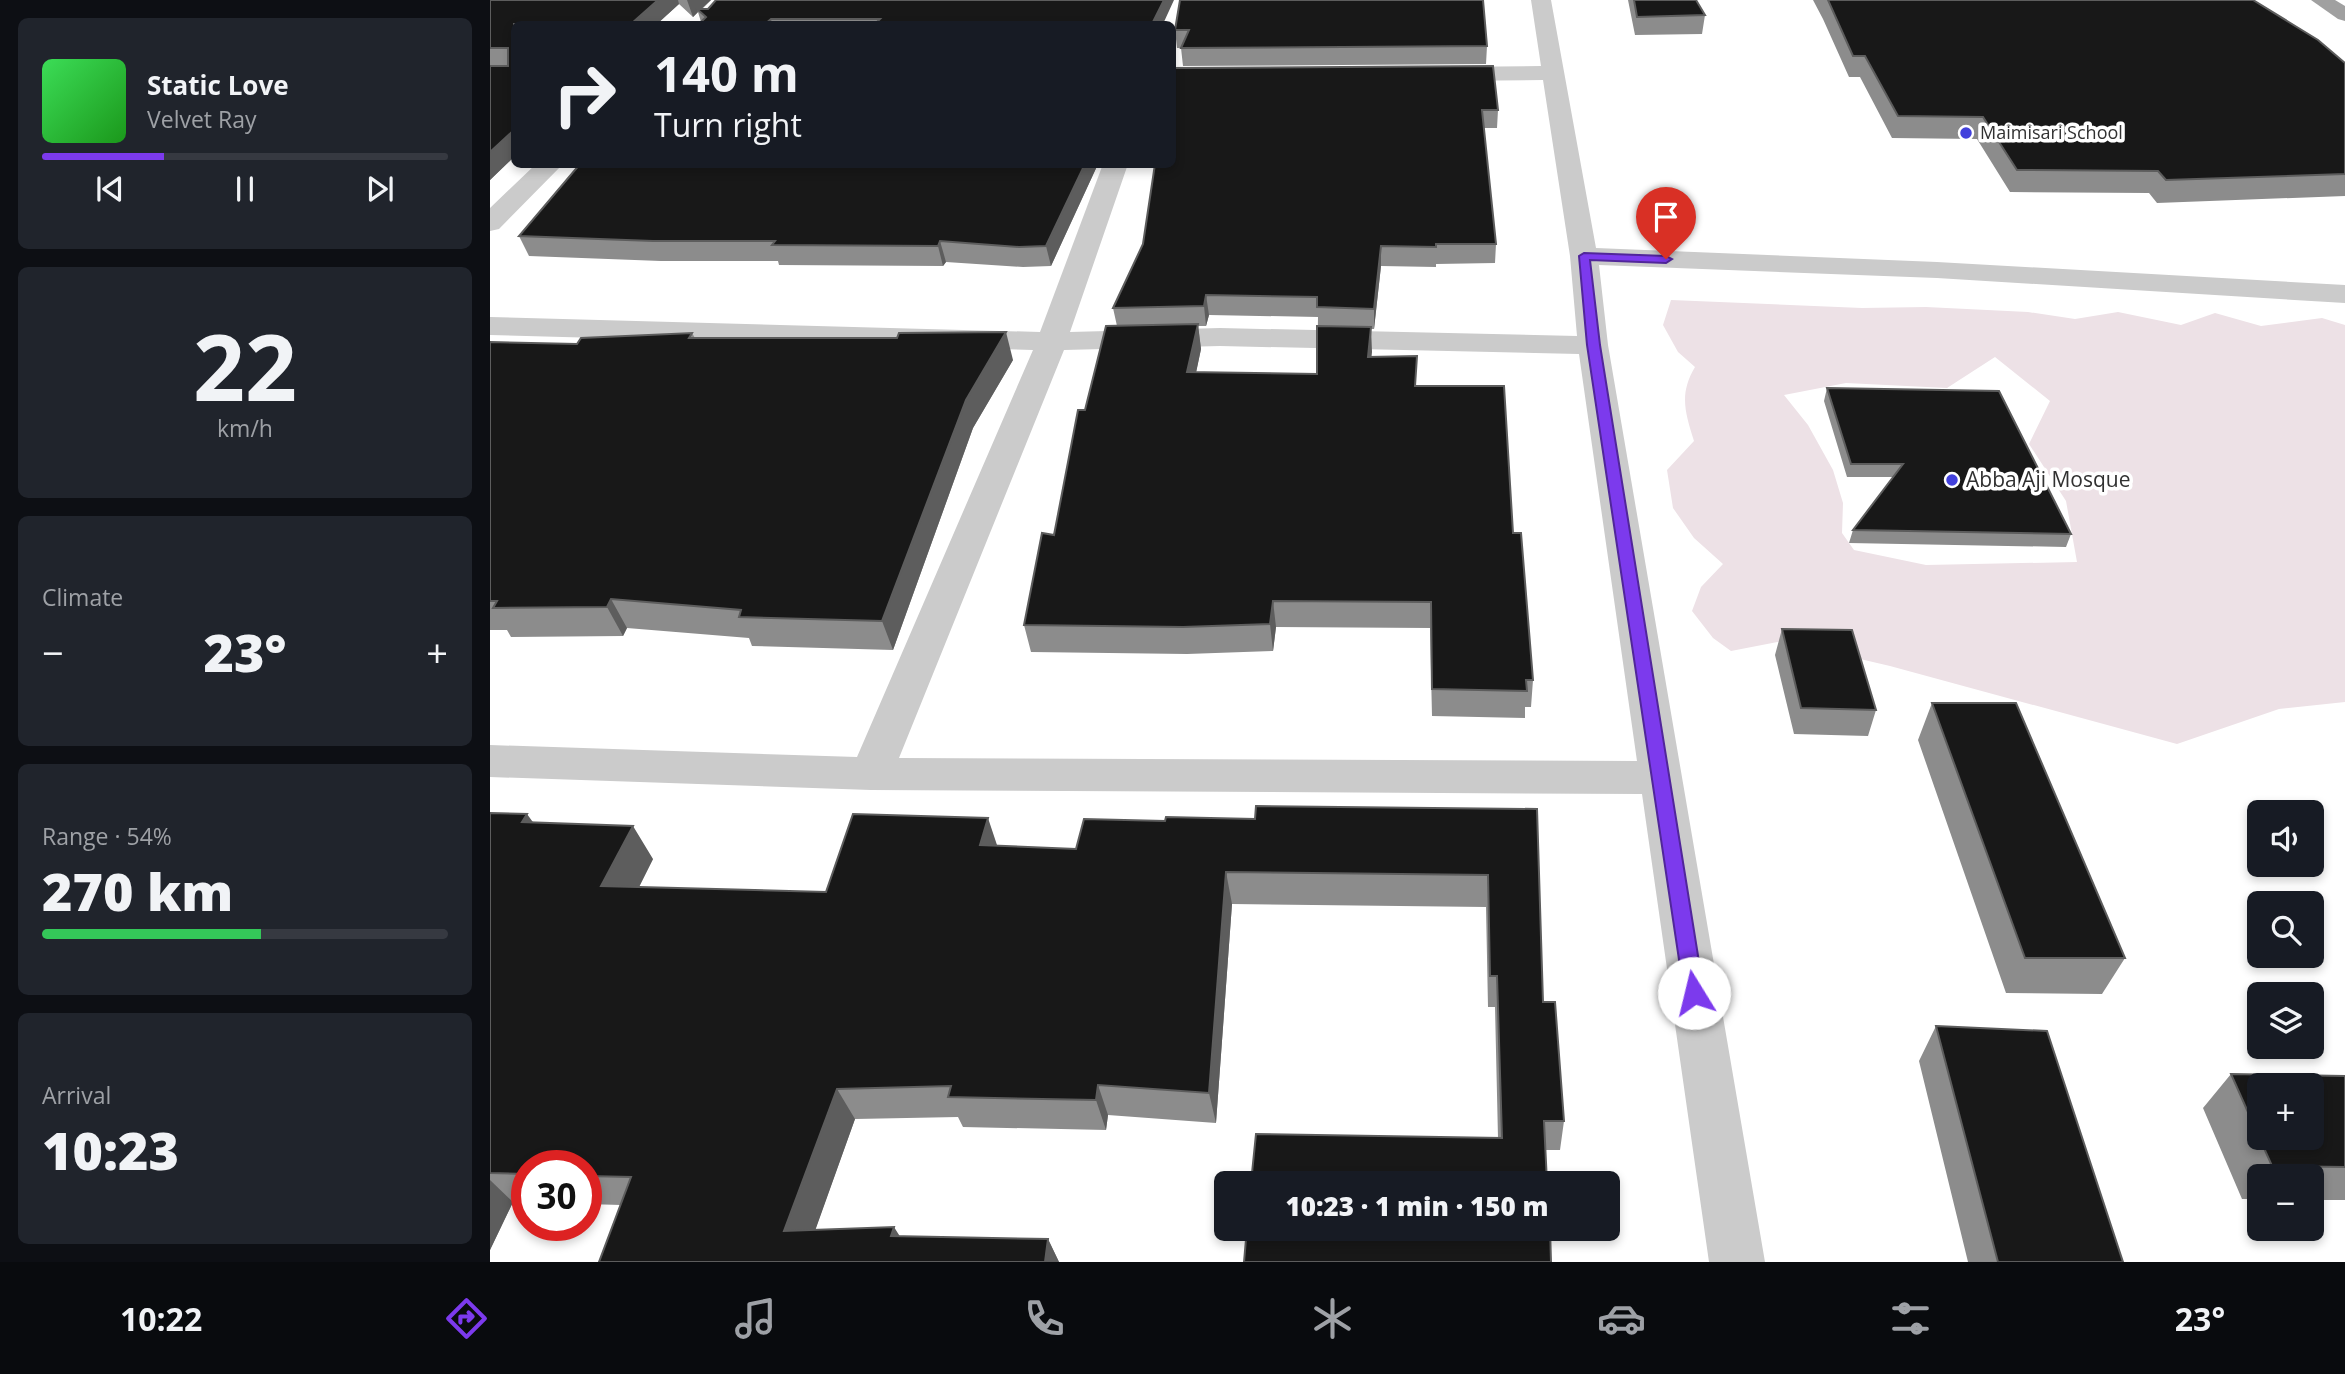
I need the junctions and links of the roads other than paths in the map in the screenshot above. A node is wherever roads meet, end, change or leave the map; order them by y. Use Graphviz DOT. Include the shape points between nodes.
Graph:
graph roads {
  1 [pos="1541,0"];
  2 [pos="2321,0"];
  3 [pos="2345,15"];
  4 [pos="1552,73"];
  5 [pos="1416,74"];
  6 [pos="547,168"];
  7 [pos="1115,168"];
  8 [pos="490,223"];
  9 [pos="1584,256"];
  10 [pos="2345,294"];
  11 [pos="490,326"];
  12 [pos="1052,341"];
  13 [pos="1593,345"];
  14 [pos="490,761"];
  15 [pos="871,774"];
  16 [pos="1660,778"];
  17 [pos="1737,1262"];
  1 -- 4 [label="street"];
  2 -- 3 [label="highway"];
  4 -- 5 [label="street"];
  4 -- 9 [label="street"];
  6 -- 8 [label="street"];
  7 -- 12 [label="street"];
  9 -- 10 [label="street" via="1937,270"];
  9 -- 13 [label="street"];
  11 -- 12 [label="street"];
  12 -- 13 [label="street" via="1220,337"];
  12 -- 15 [label="street"];
  13 -- 16 [label="street"];
  14 -- 15 [label="street"];
  15 -- 16 [label="street"];
  16 -- 17 [label="street"];
}
